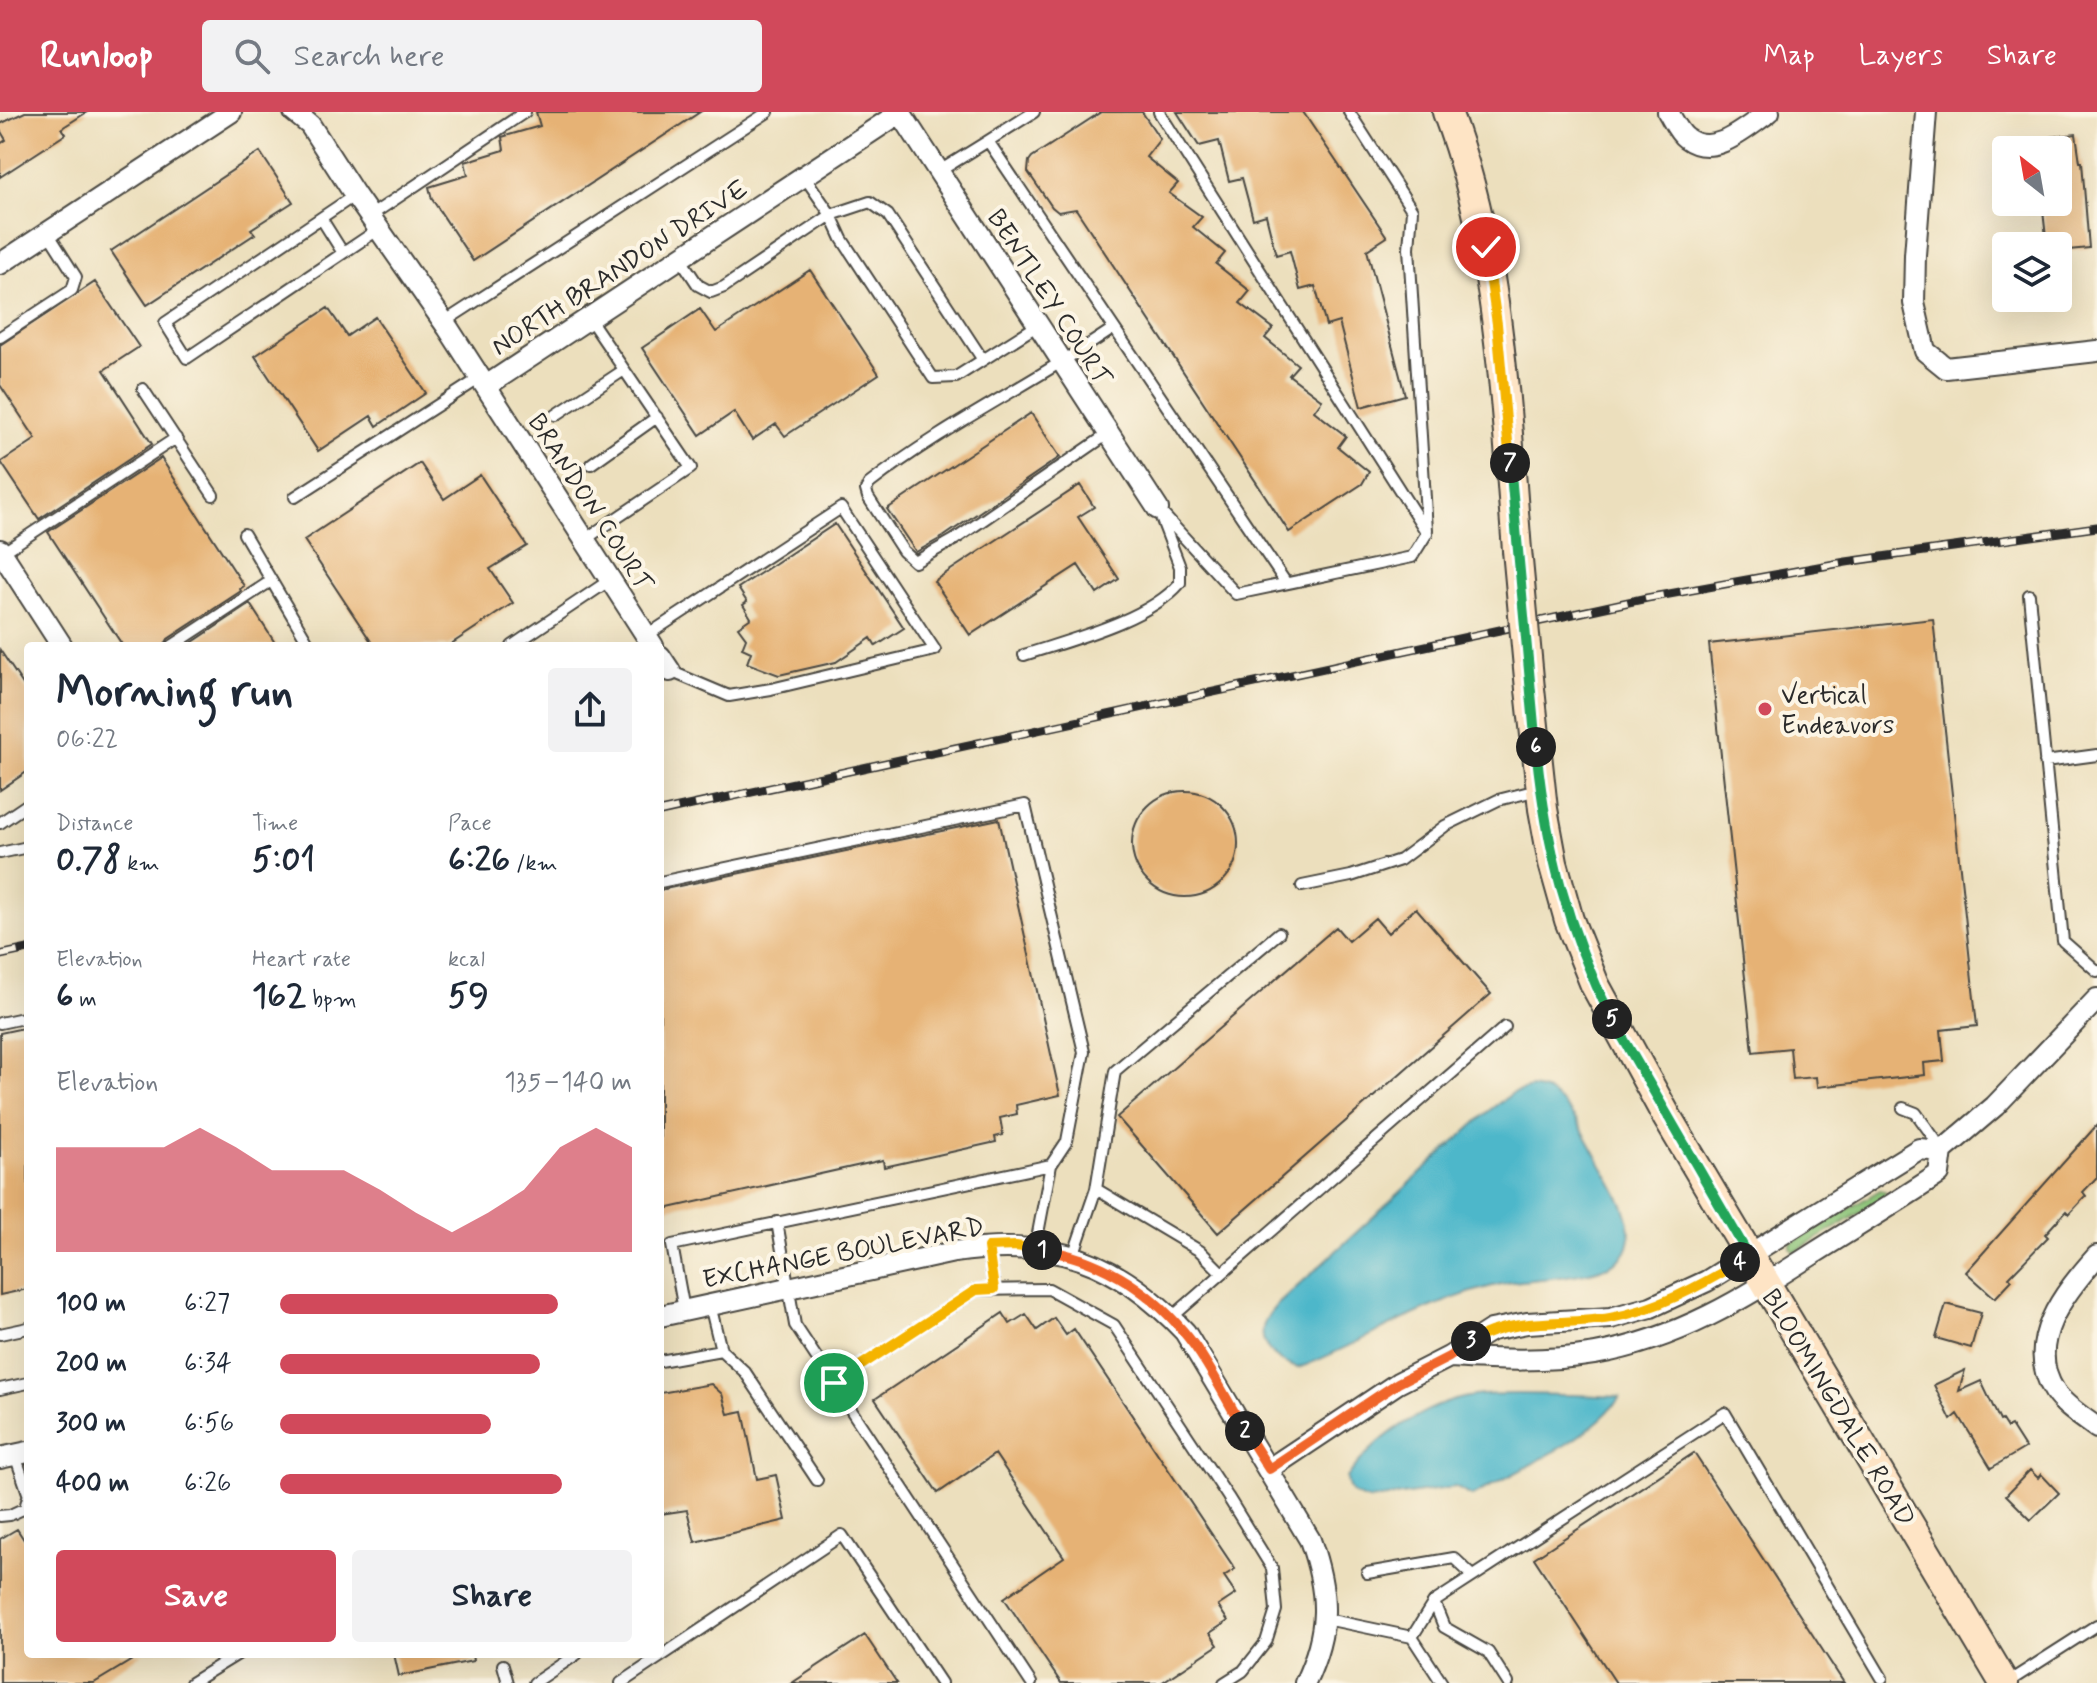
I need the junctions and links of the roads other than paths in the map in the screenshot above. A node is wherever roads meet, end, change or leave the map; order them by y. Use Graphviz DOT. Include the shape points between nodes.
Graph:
graph roads {
  1 [pos="231,112"];
  2 [pos="294,112"];
  3 [pos="525,112"];
  4 [pos="768,112"];
  5 [pos="900,112"];
  6 [pos="1034,112"];
  7 [pos="1159,112"];
  8 [pos="1349,112"];
  9 [pos="1447,112"];
  10 [pos="1668,112"];
  11 [pos="1769,112"];
  12 [pos="1926,112"];
  13 [pos="988,141"];
  14 [pos="938,172"];
  15 [pos="804,176"];
  16 [pos="355,195"];
  17 [pos="831,215"];
  18 [pos="321,218"];
  19 [pos="374,223"];
  20 [pos="48,233"];
  21 [pos="343,253"];
  22 [pos="680,258"];
  23 [pos="0,264"];
  24 [pos="589,318"];
  25 [pos="444,322"];
  26 [pos="1038,325"];
  27 [pos="1114,328"];
  28 [pos="0,337"];
  29 [pos="2097,351"];
  30 [pos="983,360"];
  31 [pos="1062,364"];
  32 [pos="624,370"];
  33 [pos="483,382"];
  34 [pos="143,389"];
  35 [pos="556,415"];
  36 [pos="657,417"];
  37 [pos="1108,434"];
  38 [pos="176,438"];
  39 [pos="591,464"];
  40 [pos="213,495"];
  41 [pos="295,497"];
  42 [pos="1158,509"];
  43 [pos="1427,533"];
  44 [pos="244,534"];
  45 [pos="584,540"];
  46 [pos="1,551"];
  47 [pos="610,580"];
  48 [pos="271,581"];
  49 [pos="1286,583"];
  50 [pos="2029,595"];
  51 [pos="650,641"];
  52 [pos="59,642"];
  53 [pos="178,642"];
  54 [pos="308,642"];
  55 [pos="518,642"];
  56 [pos="1024,655"];
  57 [pos="665,664"];
  58 [pos="2097,755"];
  59 [pos="2045,762"];
  60 [pos="1540,790"];
  61 [pos="24,807"];
  62 [pos="0,823"];
  63 [pos="24,848"];
  64 [pos="0,853"];
  65 [pos="664,881"];
  66 [pos="1302,886"];
  67 [pos="1279,933"];
  68 [pos="2097,971"];
  69 [pos="2097,999"];
  70 [pos="24,1018"];
  71 [pos="0,1023"];
  72 [pos="1505,1027"];
  73 [pos="1903,1108"];
  74 [pos="1942,1151"];
  75 [pos="1051,1165"];
  76 [pos="1886,1170"];
  77 [pos="1096,1189"];
  78 [pos="1902,1198"];
  79 [pos="777,1222"];
  80 [pos="988,1247"];
  81 [pos="1035,1249"];
  82 [pos="1073,1256"];
  83 [pos="1749,1256"];
  84 [pos="2097,1256"];
  85 [pos="1222,1273"];
  86 [pos="1766,1284"];
  87 [pos="787,1288"];
  88 [pos="994,1289"];
  89 [pos="710,1305"];
  90 [pos="684,1310"];
  91 [pos="664,1315"];
  92 [pos="1171,1318"];
  93 [pos="24,1329"];
  94 [pos="0,1334"];
  95 [pos="721,1350"];
  96 [pos="1449,1357"];
  97 [pos="664,1360"];
  98 [pos="834,1383"];
  99 [pos="24,1384"];
  100 [pos="0,1389"];
  101 [pos="2097,1428"];
  102 [pos="14,1455"];
  103 [pos="1269,1469"];
  104 [pos="817,1480"];
  105 [pos="24,1484"];
  106 [pos="24,1508"];
  107 [pos="0,1516"];
  108 [pos="1367,1573"];
  109 [pos="1473,1576"];
  110 [pos="1434,1602"];
  111 [pos="1326,1619"];
  112 [pos="2097,1625"];
  113 [pos="1412,1637"];
  114 [pos="664,1654"];
  115 [pos="232,1658"];
  116 [pos="571,1658"];
  117 [pos="658,1658"];
  118 [pos="503,1665"];
  119 [pos="1882,1678"];
  120 [pos="1240,1679"];
  121 [pos="191,1683"];
  122 [pos="508,1683"];
  123 [pos="534,1683"];
  124 [pos="621,1683"];
  125 [pos="941,1683"];
  126 [pos="1031,1683"];
  127 [pos="1224,1683"];
  128 [pos="1305,1683"];
  129 [pos="1442,1683"];
  130 [pos="1508,1683"];
  131 [pos="2005,1683"];
  1 -- 20 [label="street"];
  2 -- 16 [label="street, NORTH BRANDON DRIVE" via="310,125"];
  3 -- 19 [label="lane"];
  4 -- 25 [label="lane"];
  5 -- 14 [label="street, BENTLEY COURT"];
  5 -- 15 [label="street, NORTH BRANDON DRIVE"];
  6 -- 13 [label="lane"];
  7 -- 43 [label="lane"];
  8 -- 43 [label="lane" via="1412,210 1409,248"];
  9 -- 60 [label="main road, BLOOMINGDALE ROAD, bridge" via="1472,186 1491,279"];
  10 -- 11 [label="street" via="1684,137 1701,146 1719,144"];
  12 -- 29 [label="street" via="1914,303 1925,351 1946,368"];
  13 -- 14 [label="lane"];
  13 -- 27 [label="lane"];
  14 -- 26 [label="street, BENTLEY COURT"];
  15 -- 17 [label="lane"];
  15 -- 22 [label="street, NORTH BRANDON DRIVE"];
  16 -- 18 [label="lane"];
  16 -- 19 [label="street, NORTH BRANDON DRIVE"];
  17 -- 22 [label="lane" via="711,292 698,285"];
  17 -- 30 [label="lane" via="870,202 888,215"];
  17 -- 30 [label="lane" via="933,378 956,377"];
  18 -- 21 [label="lane"];
  18 -- 21 [label="lane" via="165,323 187,358"];
  19 -- 21 [label="lane"];
  19 -- 25 [label="street, NORTH BRANDON DRIVE"];
  20 -- 23 [label="street"];
  20 -- 28 [label="lane" via="76,277 72,290"];
  22 -- 24 [label="street, NORTH BRANDON DRIVE"];
  24 -- 32 [label="lane"];
  24 -- 33 [label="street, NORTH BRANDON DRIVE"];
  25 -- 33 [label="street, NORTH BRANDON DRIVE"];
  26 -- 30 [label="lane"];
  26 -- 31 [label="street, BENTLEY COURT"];
  27 -- 31 [label="lane"];
  27 -- 49 [label="lane"];
  31 -- 37 [label="street, BENTLEY COURT"];
  31 -- 37 [label="lane" via="879,476 866,490 874,508 915,562"];
  32 -- 35 [label="lane"];
  32 -- 36 [label="lane"];
  33 -- 41 [label="lane"];
  33 -- 45 [label="street, BRANDON COURT"];
  34 -- 38 [label="lane"];
  36 -- 39 [label="lane"];
  36 -- 45 [label="lane" via="691,468"];
  37 -- 42 [label="street, BENTLEY COURT"];
  38 -- 40 [label="lane"];
  38 -- 46 [label="lane"];
  42 -- 49 [label="lane" via="1236,594"];
  42 -- 56 [label="lane" via="1180,567 1180,583 1172,592 1116,625"];
  43 -- 49 [label="lane" via="1412,557"];
  44 -- 48 [label="lane"];
  45 -- 47 [label="street, BRANDON COURT"];
  46 -- 52 [label="street"];
  47 -- 51 [label="street, BRANDON COURT"];
  47 -- 55 [label="lane"];
  48 -- 53 [label="lane"];
  48 -- 54 [label="lane"];
  50 -- 59 [label="lane"];
  51 -- 57 [label="lane" via="841,508 935,650 729,696"];
  58 -- 59 [label="lane"];
  59 -- 68 [label="lane" via="2063,941"];
  60 -- 66 [label="lane" via="1498,800 1445,826 1400,860"];
  60 -- 83 [label="main road, BLOOMINGDALE ROAD" via="1560,891 1595,985"];
  61 -- 62 [label="lane"];
  63 -- 64 [label="lane"];
  65 -- 75 [label="lane" via="1025,805 1084,1052 1067,1141"];
  67 -- 77 [label="lane" via="1115,1071"];
  69 -- 74 [label="street" via="1995,1106"];
  70 -- 71 [label="lane"];
  72 -- 85 [label="lane"];
  73 -- 74 [label="lane" via="1916,1113"];
  74 -- 76 [label="street" via="1919,1149"];
  74 -- 78 [label="street" via="1939,1174"];
  75 -- 79 [label="lane"];
  75 -- 81 [label="lane"];
  76 -- 78 [label="street"];
  76 -- 83 [label="street"];
  77 -- 82 [label="lane"];
  77 -- 85 [label="lane" via="1200,1251"];
  78 -- 86 [label="street"];
  79 -- 87 [label="lane"];
  79 -- 90 [label="lane" via="672,1245"];
  80 -- 81 [label="street, EXCHANGE BOULEVARD"];
  80 -- 87 [label="street, EXCHANGE BOULEVARD"];
  80 -- 88 [label="lane"];
  81 -- 82 [label="street, EXCHANGE BOULEVARD"];
  82 -- 92 [label="street, EXCHANGE BOULEVARD" via="1122,1278"];
  83 -- 86 [label="main road, BLOOMINGDALE ROAD"];
  83 -- 96 [label="street" via="1651,1307 1611,1318 1491,1330"];
  84 -- 101 [label="street" via="2057,1308 2043,1340 2055,1393"];
  85 -- 92 [label="lane"];
  86 -- 96 [label="street" via="1701,1321 1609,1351 1535,1361"];
  86 -- 131 [label="main road, BLOOMINGDALE ROAD"];
  87 -- 89 [label="street, EXCHANGE BOULEVARD"];
  87 -- 98 [label="lane" via="795,1325"];
  88 -- 98 [label="lane" via="976,1290"];
  88 -- 120 [label="lane" via="1049,1289 1114,1325 1228,1497 1272,1568 1276,1610 1266,1642"];
  89 -- 90 [label="street, EXCHANGE BOULEVARD"];
  89 -- 95 [label="lane"];
  90 -- 91 [label="street, EXCHANGE BOULEVARD"];
  92 -- 103 [label="street, EXCHANGE BOULEVARD" via="1199,1353"];
  93 -- 94 [label="lane"];
  95 -- 97 [label="lane"];
  95 -- 104 [label="lane" via="745,1372"];
  96 -- 103 [label="street" via="1398,1383"];
  98 -- 126 [label="lane"];
  99 -- 100 [label="lane"];
  102 -- 105 [label="lane"];
  103 -- 111 [label="street, EXCHANGE BOULEVARD" via="1310,1540 1322,1574"];
  106 -- 107 [label="lane"];
  108 -- 109 [label="lane" via="1454,1558"];
  109 -- 110 [label="lane"];
  109 -- 119 [label="lane" via="1725,1413"];
  110 -- 113 [label="lane"];
  110 -- 130 [label="lane" via="1444,1627 1488,1652"];
  111 -- 113 [label="lane"];
  111 -- 128 [label="street, EXCHANGE BOULEVARD"];
  112 -- 131 [label="lane"];
  113 -- 129 [label="lane"];
  114 -- 125 [label="lane" via="842,1535"];
  115 -- 121 [label="lane"];
  116 -- 123 [label="lane"];
  117 -- 124 [label="lane"];
  118 -- 122 [label="lane"];
  120 -- 127 [label="lane"];
}
